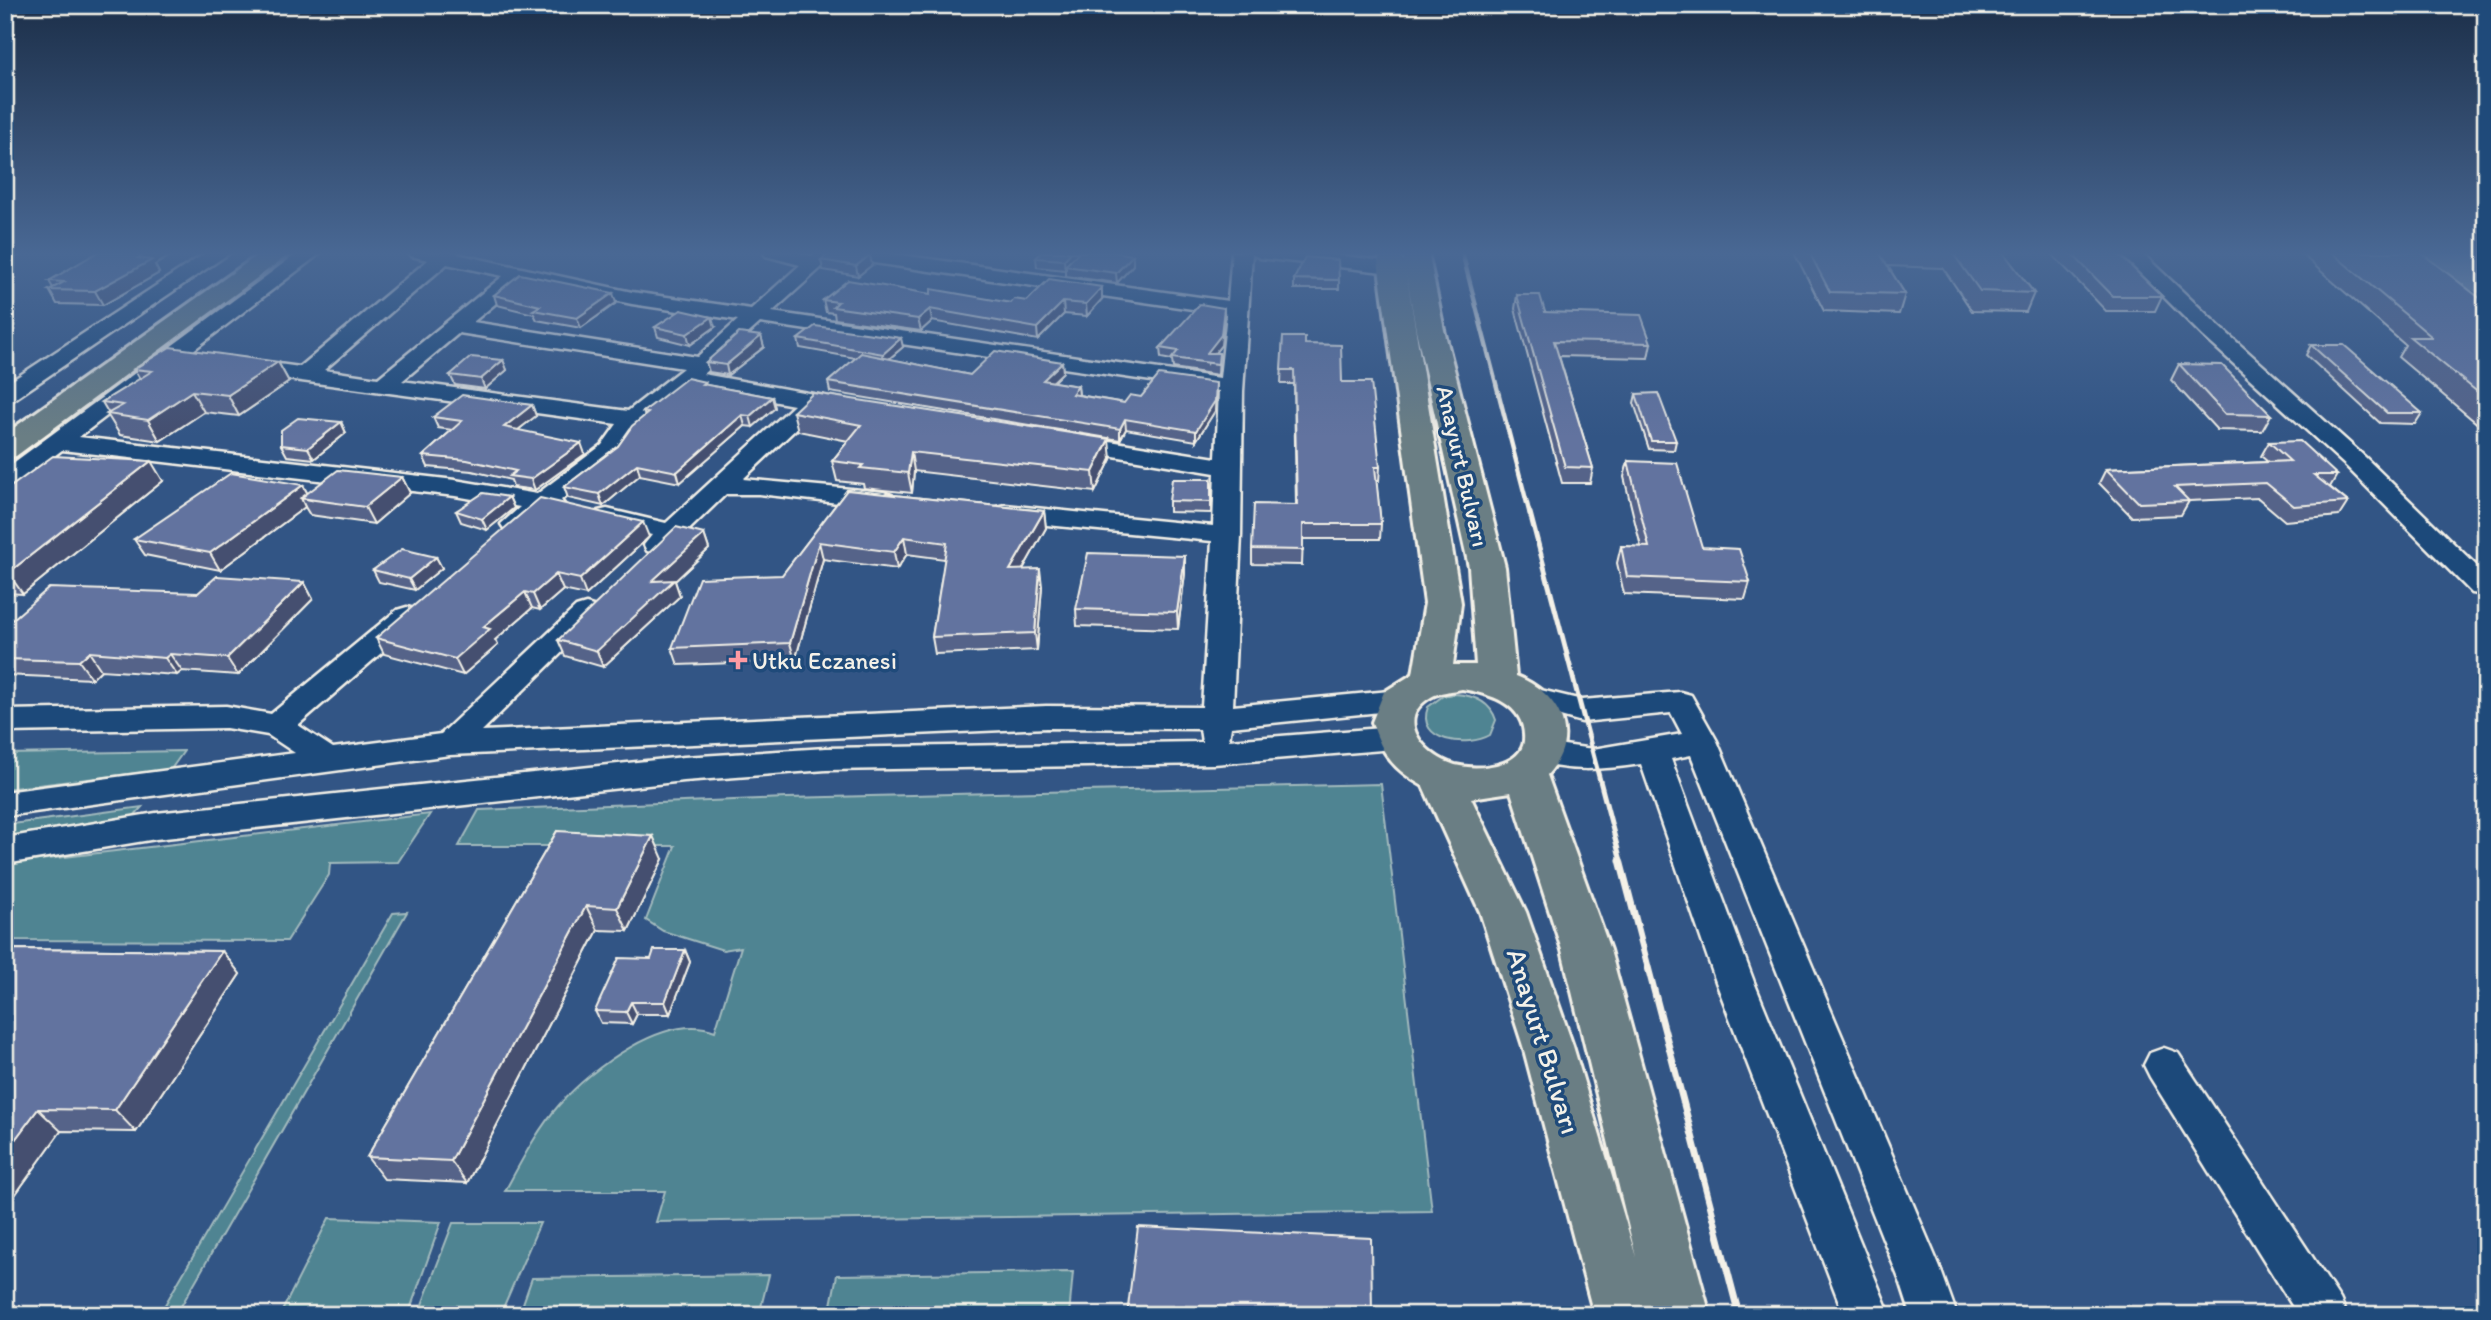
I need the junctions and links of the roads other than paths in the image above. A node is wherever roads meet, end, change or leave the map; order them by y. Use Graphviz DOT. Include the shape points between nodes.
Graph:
graph roads {
  1 [pos="128,314"];
  2 [pos="154,314"];
  3 [pos="193,314"];
  4 [pos="230,314"];
  5 [pos="377,314"];
  6 [pos="470,314"];
  7 [pos="734,314"];
  8 [pos="760,314"];
  9 [pos="1239,314"];
  10 [pos="1406,314"];
  11 [pos="1423,314"];
  12 [pos="2193,314"];
  13 [pos="756,317"];
  14 [pos="454,326"];
  15 [pos="172,357"];
  16 [pos="199,360"];
  17 [pos="226,363"];
  18 [pos="694,371"];
  19 [pos="306,374"];
  20 [pos="384,384"];
  21 [pos="1231,386"];
  22 [pos="5,395"];
  23 [pos="812,401"];
  24 [pos="866,410"];
  25 [pos="5,417"];
  26 [pos="634,419"];
  27 [pos="1044,437"];
  28 [pos="55,442"];
  29 [pos="5,449"];
  30 [pos="1229,468"];
  31 [pos="5,481"];
  32 [pos="719,487"];
  33 [pos="541,502"];
  34 [pos="909,503"];
  35 [pos="977,510"];
  36 [pos="671,532"];
  37 [pos="1228,536"];
  38 [pos="498,538"];
  39 [pos="641,561"];
  40 [pos="2483,587"];
  41 [pos="425,600"];
  42 [pos="600,600"];
  43 [pos="1416,690"];
  44 [pos="1511,690"];
  45 [pos="1217,718"];
  46 [pos="5,721"];
  47 [pos="277,726"];
  48 [pos="1394,738"];
  49 [pos="1701,741"];
  50 [pos="450,744"];
  51 [pos="1652,751"];
  52 [pos="1214,753"];
  53 [pos="326,759"];
  54 [pos="1534,762"];
  55 [pos="1440,776"];
  56 [pos="5,804"];
  57 [pos="5,851"];
  58 [pos="2164,1065"];
  59 [pos="1624,1315"];
  60 [pos="1680,1315"];
  61 [pos="1867,1315"];
  62 [pos="1934,1315"];
  63 [pos="2324,1315"];
  1 -- 22 [label="street"];
  2 -- 25 [label="main road"];
  3 -- 29 [label="main road"];
  4 -- 15 [label="street"];
  5 -- 19 [label="street"];
  6 -- 14 [label="street"];
  7 -- 13 [label="street"];
  8 -- 13 [label="street"];
  9 -- 21 [label="street"];
  10 -- 43 [label="main road, Anayurt Bulvarı" via="1443,603"];
  11 -- 44 [label="main road, Anayurt Bulvarı" via="1487,566"];
  12 -- 40 [label="street" via="2356,462"];
  13 -- 18 [label="street"];
  13 -- 21 [label="street"];
  14 -- 18 [label="street"];
  14 -- 20 [label="street"];
  15 -- 16 [label="street"];
  15 -- 28 [label="street"];
  17 -- 19 [label="street"];
  18 -- 23 [label="street"];
  18 -- 26 [label="street"];
  19 -- 20 [label="street"];
  20 -- 26 [label="street"];
  21 -- 30 [label="street"];
  23 -- 24 [label="street"];
  23 -- 32 [label="street"];
  26 -- 33 [label="street" via="611,450"];
  27 -- 30 [label="street"];
  28 -- 31 [label="street"];
  28 -- 33 [label="street"];
  30 -- 37 [label="street"];
  32 -- 34 [label="street" via="759,486"];
  32 -- 36 [label="street"];
  33 -- 36 [label="street"];
  33 -- 38 [label="street"];
  35 -- 37 [label="street"];
  36 -- 39 [label="street"];
  37 -- 45 [label="street"];
  41 -- 47 [label="street"];
  42 -- 50 [label="street"];
  43 -- 44 [label="main road" via="1462,676"];
  43 -- 45 [label="street"];
  43 -- 48 [label="main road" via="1394,707"];
  44 -- 49 [label="street" via="1582,711 1679,702"];
  44 -- 54 [label="main road" via="1543,721 1546,732"];
  45 -- 50 [label="street" via="1046,717"];
  45 -- 52 [label="street"];
  46 -- 47 [label="street" via="226,717"];
  47 -- 53 [label="street"];
  48 -- 52 [label="street"];
  48 -- 55 [label="main road" via="1404,754"];
  49 -- 51 [label="street"];
  49 -- 62 [label="street"];
  50 -- 53 [label="street"];
  51 -- 54 [label="street"];
  51 -- 61 [label="street" via="1735,982"];
  52 -- 57 [label="street" via="826,759 684,769 156,826"];
  53 -- 56 [label="street"];
  54 -- 55 [label="main road" via="1506,779 1483,783"];
  54 -- 60 [label="main road"];
  55 -- 59 [label="main road, Anayurt Bulvarı" via="1503,912 1548,1046"];
  58 -- 63 [label="street"];
}
